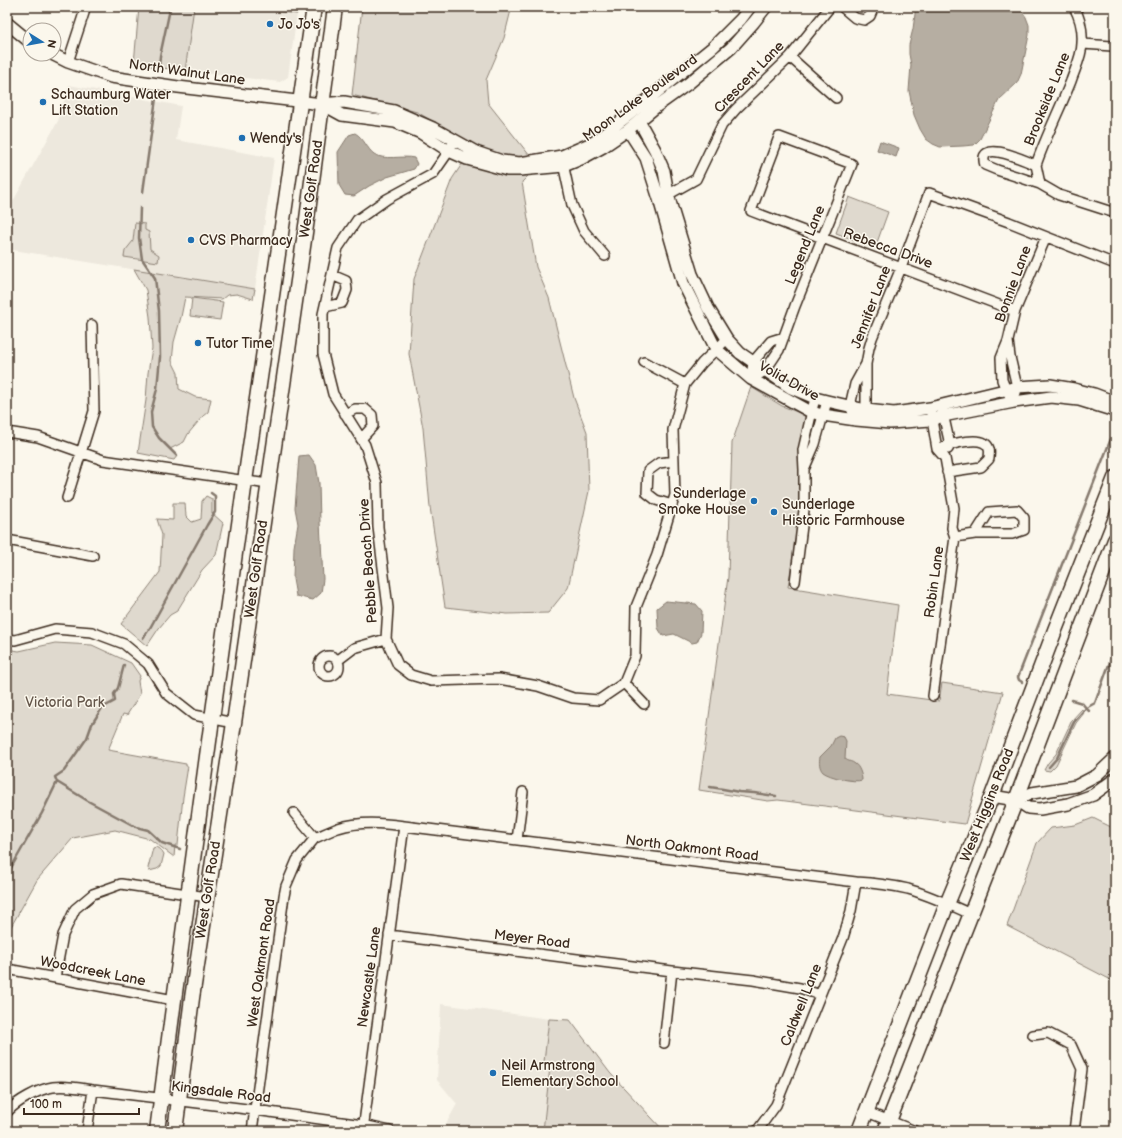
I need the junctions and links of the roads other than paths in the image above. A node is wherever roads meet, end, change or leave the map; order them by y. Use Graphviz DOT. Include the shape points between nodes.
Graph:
graph roads {
  1 [pos="84,7"];
  2 [pos="314,7"];
  3 [pos="335,7"];
  4 [pos="750,7"];
  5 [pos="766,7"];
  6 [pos="830,7"];
  7 [pos="842,7"];
  8 [pos="872,7"];
  9 [pos="1074,7"];
  10 [pos="7,23"];
  11 [pos="22,35"];
  12 [pos="1082,44"];
  13 [pos="1112,46"];
  14 [pos="790,57"];
  15 [pos="62,59"];
  16 [pos="68,62"];
  17 [pos="836,98"];
  18 [pos="301,102"];
  19 [pos="322,104"];
  20 [pos="639,121"];
  21 [pos="628,130"];
  22 [pos="454,140"];
  23 [pos="449,151"];
  24 [pos="563,161"];
  25 [pos="1036,164"];
  26 [pos="1040,184"];
  27 [pos="664,197"];
  28 [pos="751,211"];
  29 [pos="1115,213"];
  30 [pos="1046,237"];
  31 [pos="823,239"];
  32 [pos="606,256"];
  33 [pos="1115,264"];
  34 [pos="901,268"];
  35 [pos="332,274"];
  36 [pos="325,307"];
  37 [pos="1015,312"];
  38 [pos="92,325"];
  39 [pos="784,337"];
  40 [pos="727,339"];
  41 [pos="1008,341"];
  42 [pos="716,348"];
  43 [pos="644,362"];
  44 [pos="753,362"];
  45 [pos="866,364"];
  46 [pos="765,371"];
  47 [pos="751,379"];
  48 [pos="686,384"];
  49 [pos="1017,387"];
  50 [pos="1006,390"];
  51 [pos="815,398"];
  52 [pos="826,401"];
  53 [pos="1014,402"];
  54 [pos="1115,402"];
  55 [pos="850,406"];
  56 [pos="866,410"];
  57 [pos="942,410"];
  58 [pos="1115,411"];
  59 [pos="811,412"];
  60 [pos="345,414"];
  61 [pos="931,414"];
  62 [pos="823,415"];
  63 [pos="856,420"];
  64 [pos="7,432"];
  65 [pos="361,439"];
  66 [pos="950,445"];
  67 [pos="937,449"];
  68 [pos="82,452"];
  69 [pos="945,458"];
  70 [pos="674,461"];
  71 [pos="804,470"];
  72 [pos="947,472"];
  73 [pos="1115,478"];
  74 [pos="245,481"];
  75 [pos="268,484"];
  76 [pos="67,498"];
  77 [pos="672,505"];
  78 [pos="975,534"];
  79 [pos="955,537"];
  80 [pos="7,540"];
  81 [pos="1115,540"];
  82 [pos="93,556"];
  83 [pos="795,582"];
  84 [pos="7,639"];
  85 [pos="386,639"];
  86 [pos="337,661"];
  87 [pos="624,683"];
  88 [pos="933,696"];
  89 [pos="644,704"];
  90 [pos="212,719"];
  91 [pos="234,723"];
  92 [pos="1115,758"];
  93 [pos="1115,779"];
  94 [pos="523,792"];
  95 [pos="992,796"];
  96 [pos="1016,800"];
  97 [pos="294,813"];
  98 [pos="404,826"];
  99 [pos="315,838"];
  100 [pos="517,840"];
  101 [pos="856,882"];
  102 [pos="188,894"];
  103 [pos="207,897"];
  104 [pos="947,904"];
  105 [pos="971,914"];
  106 [pos="389,935"];
  107 [pos="7,969"];
  108 [pos="672,971"];
  109 [pos="55,978"];
  110 [pos="820,995"];
  111 [pos="174,1000"];
  112 [pos="1033,1035"];
  113 [pos="664,1043"];
  114 [pos="93,1090"];
  115 [pos="162,1098"];
  116 [pos="179,1101"];
  117 [pos="255,1110"];
  118 [pos="7,1112"];
  119 [pos="867,1112"];
  120 [pos="887,1126"];
  121 [pos="363,1128"];
  122 [pos="87,1131"];
  123 [pos="157,1131"];
  124 [pos="175,1131"];
  125 [pos="252,1131"];
  126 [pos="390,1131"];
  127 [pos="757,1131"];
  128 [pos="859,1131"];
  129 [pos="915,1131"];
  130 [pos="1074,1131"];
  1 -- 16 [label="street"];
  2 -- 18 [label="main road, West Golf Road"];
  3 -- 19 [label="main road, West Golf Road"];
  4 -- 24 [label="street, Moon Lake Boulevard" via="713,47 594,142"];
  5 -- 20 [label="street, Moon Lake Boulevard" via="731,48"];
  6 -- 14 [label="street, Crescent Lane"];
  7 -- 8 [label="street" via="856,18 864,20 870,16"];
  9 -- 12 [label="street, Brookside Lane" via="1082,28"];
  10 -- 11 [label="street"];
  12 -- 13 [label="street, Brookside Lane"];
  12 -- 25 [label="street, Brookside Lane" via="1079,59"];
  14 -- 17 [label="street"];
  14 -- 27 [label="street, Crescent Lane" via="722,125 696,178"];
  15 -- 16 [label="street, North Walnut Lane"];
  16 -- 18 [label="street, North Walnut Lane" via="111,76"];
  18 -- 19 [label="street, North Walnut Lane"];
  18 -- 74 [label="main road, West Golf Road"];
  19 -- 22 [label="street, Moon Lake Boulevard" via="344,102 394,111"];
  19 -- 23 [label="street, Moon Lake Boulevard" via="342,115 395,122 421,132"];
  19 -- 75 [label="main road, West Golf Road"];
  20 -- 21 [label="street, Moon Lake Boulevard"];
  20 -- 27 [label="street, Volid Drive" via="664,171"];
  21 -- 24 [label="street, Moon Lake Boulevard" via="581,159"];
  21 -- 27 [label="street, Volid Drive" via="646,158"];
  22 -- 23 [label="street, Pebble Beach Drive"];
  22 -- 24 [label="street, Moon Lake Boulevard" via="476,152 502,161"];
  23 -- 24 [label="street, Moon Lake Boulevard" via="507,170 520,170"];
  23 -- 35 [label="street, Pebble Beach Drive" via="433,174 387,198 357,220 338,248"];
  24 -- 32 [label="street" via="572,205 584,231"];
  25 -- 26 [label="street"];
  25 -- 26 [label="street" via="994,151 985,154 984,160 985,165"];
  26 -- 29 [label="street" via="1059,196"];
  27 -- 40 [label="street, Volid Drive" via="692,274 708,308"];
  27 -- 42 [label="street, Volid Drive" via="683,283"];
  28 -- 31 [label="street, Rebecca Drive"];
  28 -- 31 [label="street, Legend Lane" via="779,137 852,164"];
  30 -- 33 [label="street"];
  30 -- 34 [label="street, Jennifer Lane" via="930,193"];
  30 -- 37 [label="street, Bonnie Lane"];
  31 -- 34 [label="street, Rebecca Drive"];
  31 -- 39 [label="street, Legend Lane"];
  34 -- 37 [label="street, Rebecca Drive"];
  34 -- 45 [label="street, Jennifer Lane" via="872,338"];
  35 -- 36 [label="street, Pebble Beach Drive"];
  35 -- 36 [label="street" via="346,281 347,290 342,303"];
  36 -- 60 [label="street, Pebble Beach Drive" via="323,354 333,394"];
  37 -- 41 [label="street, Bonnie Lane"];
  38 -- 68 [label="street" via="94,411"];
  39 -- 44 [label="street" via="771,341"];
  39 -- 46 [label="street, Legend Lane"];
  40 -- 42 [label="street"];
  40 -- 44 [label="street, Volid Drive"];
  41 -- 49 [label="street, Bonnie Lane"];
  41 -- 50 [label="street, Bonnie Lane" via="1001,358 1002,380"];
  42 -- 47 [label="street, Volid Drive"];
  42 -- 48 [label="street"];
  43 -- 48 [label="street"];
  44 -- 46 [label="street, Volid Drive"];
  44 -- 47 [label="street"];
  45 -- 55 [label="street, Jennifer Lane" via="855,384"];
  45 -- 56 [label="street, Jennifer Lane"];
  46 -- 47 [label="street, Legend Lane"];
  46 -- 51 [label="street, Volid Drive" via="790,388"];
  47 -- 59 [label="street, Volid Drive"];
  48 -- 70 [label="street" via="673,430"];
  49 -- 50 [label="street, Volid Drive"];
  49 -- 53 [label="street, Bonnie Lane"];
  49 -- 54 [label="street, Volid Drive" via="1050,385 1074,388"];
  50 -- 53 [label="street, Bonnie Lane"];
  50 -- 57 [label="street, Volid Drive"];
  51 -- 52 [label="street, Volid Drive"];
  51 -- 59 [label="street"];
  52 -- 55 [label="street, Volid Drive"];
  52 -- 62 [label="street"];
  53 -- 57 [label="street, Volid Drive"];
  53 -- 58 [label="street, Volid Drive" via="1051,397 1079,400"];
  55 -- 56 [label="street, Volid Drive"];
  55 -- 63 [label="street"];
  56 -- 61 [label="street, Volid Drive"];
  56 -- 63 [label="street"];
  57 -- 61 [label="street, Volid Drive"];
  57 -- 66 [label="street"];
  59 -- 62 [label="street, Volid Drive"];
  59 -- 71 [label="street" via="803,450"];
  60 -- 65 [label="street, Pebble Beach Drive"];
  60 -- 65 [label="street" via="355,409 365,409 372,415 373,426"];
  61 -- 63 [label="street, Volid Drive" via="890,423"];
  61 -- 67 [label="street"];
  62 -- 63 [label="street, Volid Drive"];
  62 -- 71 [label="street"];
  64 -- 68 [label="street" via="38,437"];
  65 -- 85 [label="street, Pebble Beach Drive" via="377,483 378,527 388,608"];
  66 -- 67 [label="street"];
  66 -- 69 [label="street, Robin Lane"];
  66 -- 72 [label="street" via="978,440 986,443 990,450 989,459 981,467"];
  67 -- 69 [label="street"];
  68 -- 74 [label="street" via="104,460"];
  68 -- 76 [label="street"];
  69 -- 72 [label="street, Robin Lane"];
  70 -- 77 [label="street" via="675,495"];
  70 -- 77 [label="street" via="659,463 648,471 647,493 656,500"];
  71 -- 83 [label="street" via="804,510"];
  72 -- 79 [label="street, Robin Lane" via="954,508 952,528"];
  73 -- 95 [label="main road, West Higgins Road"];
  74 -- 75 [label="street"];
  74 -- 90 [label="main road, West Golf Road"];
  75 -- 91 [label="main road, West Golf Road"];
  77 -- 87 [label="street" via="636,607 635,656"];
  78 -- 78 [label="street" via="1012,534 1024,530 1024,518 1017,510 989,512"];
  78 -- 79 [label="street"];
  79 -- 88 [label="street, Robin Lane"];
  80 -- 82 [label="street"];
  81 -- 96 [label="main road, West Higgins Road"];
  84 -- 90 [label="street" via="15,640 55,629 92,632 124,644 148,664 166,693 194,715"];
  85 -- 86 [label="street" via="354,648"];
  85 -- 87 [label="street, Pebble Beach Drive" via="398,665 411,675 431,682 499,679 538,686 573,698 599,700"];
  87 -- 89 [label="street"];
  90 -- 91 [label="street"];
  90 -- 102 [label="main road, West Golf Road"];
  91 -- 103 [label="main road, West Golf Road"];
  92 -- 96 [label="street" via="1097,775 1076,786 1032,793"];
  93 -- 96 [label="street" via="1093,794 1068,804 1040,809 1028,808"];
  94 -- 100 [label="street"];
  95 -- 96 [label="street"];
  95 -- 104 [label="main road, West Higgins Road"];
  96 -- 105 [label="main road, West Higgins Road"];
  97 -- 99 [label="street"];
  98 -- 99 [label="street, North Oakmont Road" via="362,824 338,828"];
  98 -- 100 [label="street, North Oakmont Road"];
  98 -- 106 [label="street, Newcastle Lane"];
  99 -- 117 [label="street, West Oakmont Road" via="297,860 286,886"];
  100 -- 101 [label="street, North Oakmont Road"];
  101 -- 104 [label="street, North Oakmont Road" via="907,889"];
  101 -- 110 [label="street, Caldwell Lane" via="843,938"];
  102 -- 103 [label="street"];
  102 -- 109 [label="street" via="121,884 93,894 75,909 63,935"];
  102 -- 111 [label="main road, West Golf Road"];
  103 -- 116 [label="main road, West Golf Road"];
  104 -- 105 [label="street, North Oakmont Road"];
  104 -- 119 [label="main road, West Higgins Road"];
  105 -- 120 [label="main road, West Higgins Road"];
  106 -- 108 [label="street, Meyer Road"];
  106 -- 121 [label="street, Newcastle Lane"];
  107 -- 109 [label="street, Woodcreek Lane"];
  108 -- 110 [label="street, Meyer Road" via="753,980 800,988"];
  108 -- 113 [label="street"];
  109 -- 111 [label="street, Woodcreek Lane"];
  110 -- 127 [label="street, Caldwell Lane" via="776,1105"];
  111 -- 115 [label="main road, West Golf Road"];
  112 -- 130 [label="street" via="1048,1033 1071,1045 1082,1069"];
  114 -- 115 [label="street, Kingsdale Road"];
  114 -- 118 [label="street, Kingsdale Road" via="53,1087 31,1095"];
  114 -- 122 [label="street"];
  115 -- 116 [label="street, Kingsdale Road"];
  115 -- 123 [label="main road, West Golf Road"];
  116 -- 117 [label="street, Kingsdale Road"];
  116 -- 124 [label="main road, West Golf Road"];
  117 -- 121 [label="street, Kingsdale Road"];
  117 -- 125 [label="street, West Oakmont Road"];
  119 -- 120 [label="street"];
  119 -- 128 [label="main road, West Higgins Road"];
  120 -- 129 [label="street"];
  121 -- 126 [label="street, Kingsdale Road"];
}
